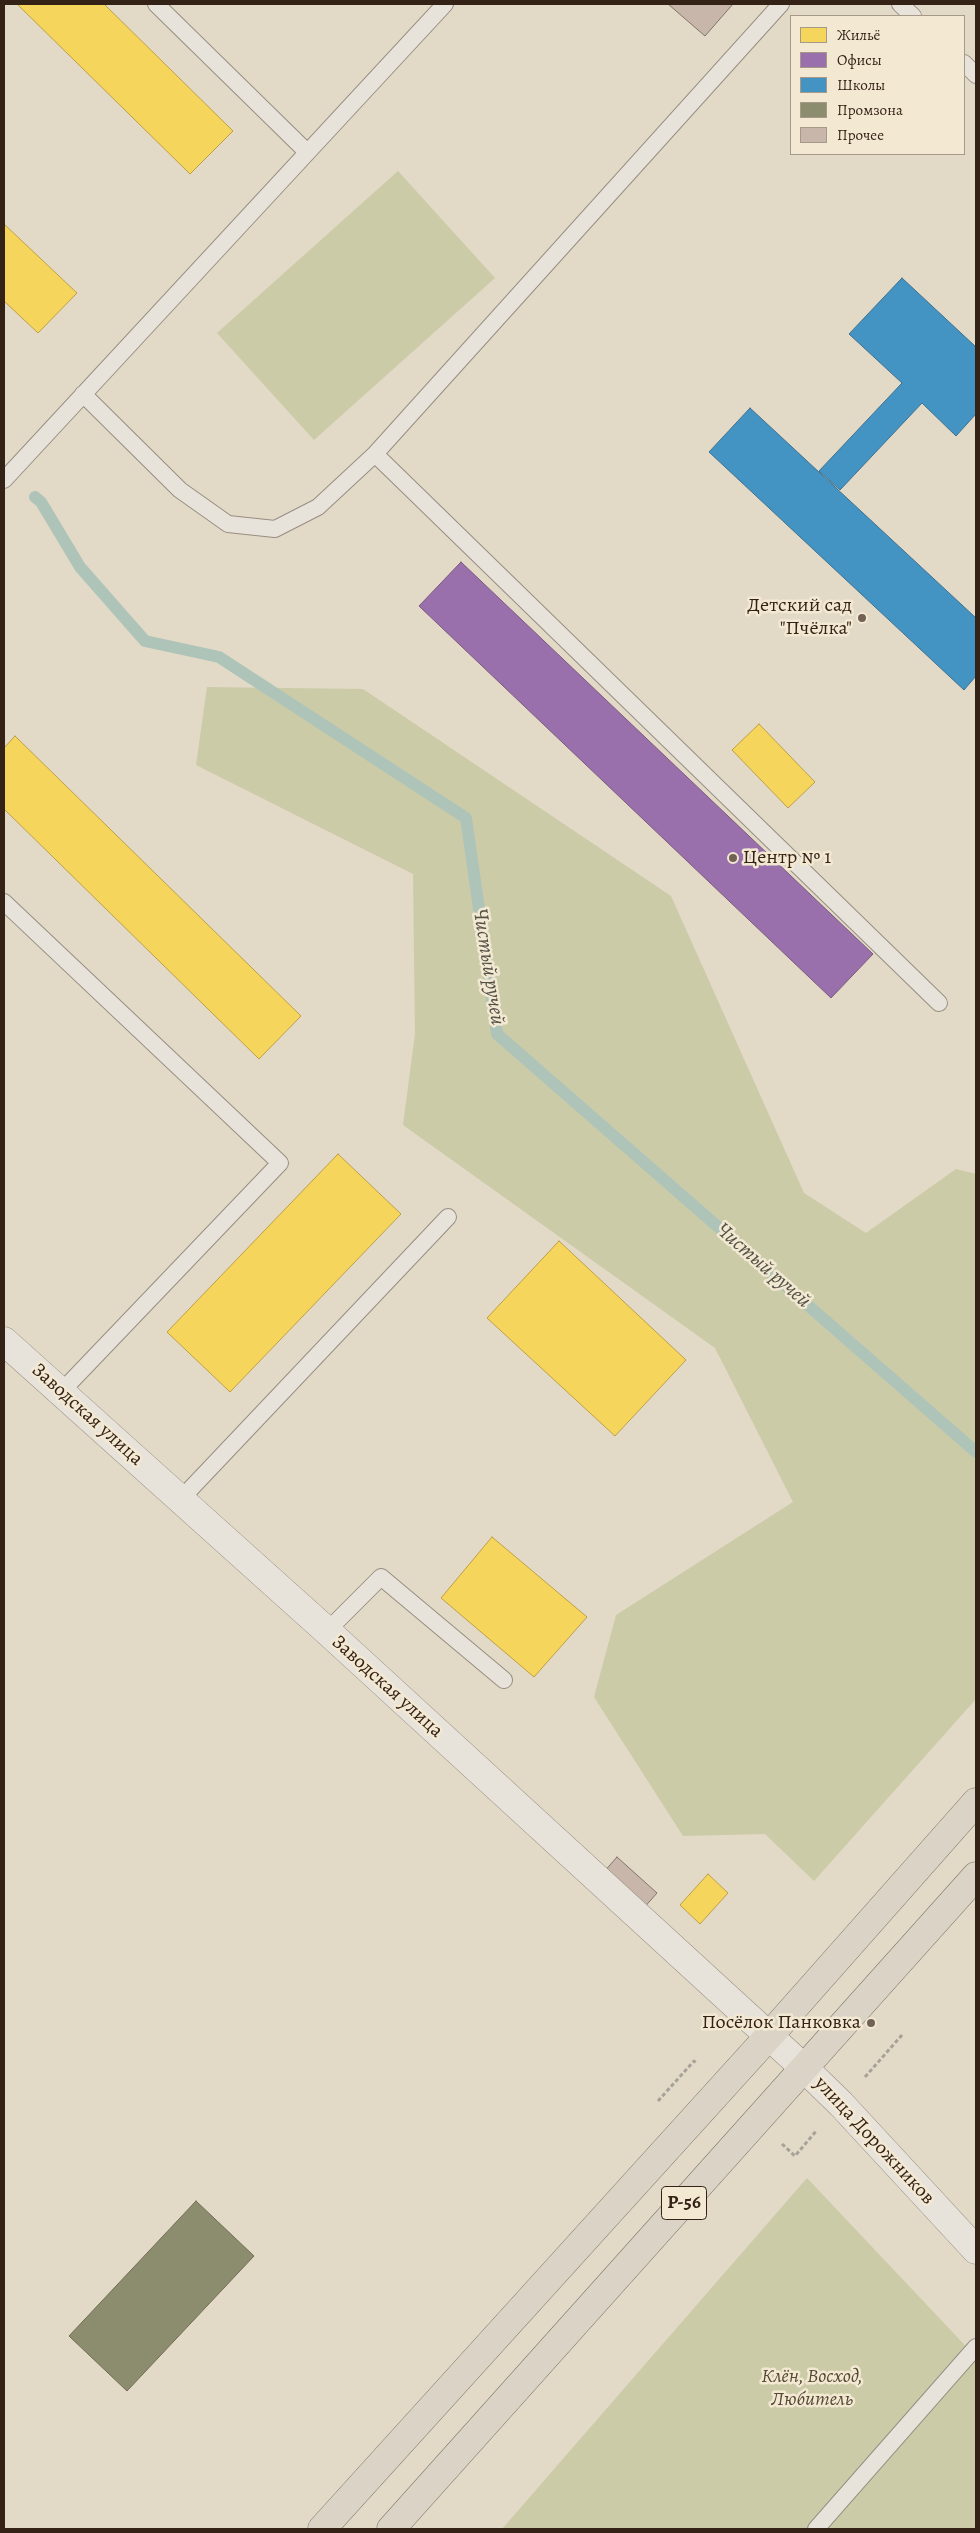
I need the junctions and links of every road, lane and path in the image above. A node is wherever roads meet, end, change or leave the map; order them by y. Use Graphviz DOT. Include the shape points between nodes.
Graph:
graph roads {
  1 [pos="156,4"];
  2 [pos="445,4"];
  3 [pos="781,4"];
  4 [pos="900,4"];
  5 [pos="912,15"];
  6 [pos="965,65"];
  7 [pos="976,75"];
  8 [pos="307,152"];
  9 [pos="83,394"];
  10 [pos="375,454"];
  11 [pos="4,480"];
  12 [pos="4,902"];
  13 [pos="939,1003"];
  14 [pos="448,1217"];
  15 [pos="4,1341"];
  16 [pos="61,1392"];
  17 [pos="180,1500"];
  18 [pos="327,1631"];
  19 [pos="504,1680"];
  20 [pos="976,1802"];
  21 [pos="976,1876"];
  22 [pos="769,2036"];
  23 [pos="805,2069"];
  24 [pos="976,2250"];
  25 [pos="976,2347"];
  26 [pos="322,2529"];
  27 [pos="391,2529"];
  28 [pos="816,2529"];
  1 -- 8 [label="lane"];
  2 -- 8 [label="lane"];
  3 -- 10 [label="lane"];
  4 -- 5 [label="lane"];
  6 -- 7 [label="lane"];
  8 -- 9 [label="lane"];
  9 -- 10 [label="lane" via="180,490 228,524 275,529 318,507"];
  9 -- 11 [label="lane"];
  10 -- 13 [label="lane"];
  12 -- 16 [label="lane" via="280,1162"];
  14 -- 17 [label="lane"];
  15 -- 16 [label="street, Заводская улица"];
  16 -- 17 [label="street, Заводская улица"];
  17 -- 18 [label="street, Заводская улица"];
  18 -- 19 [label="lane" via="381,1577"];
  18 -- 22 [label="street, Заводская улица"];
  20 -- 22 [label="main road, Р-56"];
  21 -- 23 [label="main road, Р-56"];
  22 -- 23 [label="street, улица Дорожников"];
  22 -- 26 [label="main road, Р-56"];
  23 -- 24 [label="street, улица Дорожников"];
  23 -- 27 [label="main road, Р-56"];
  25 -- 28 [label="lane"];
}
